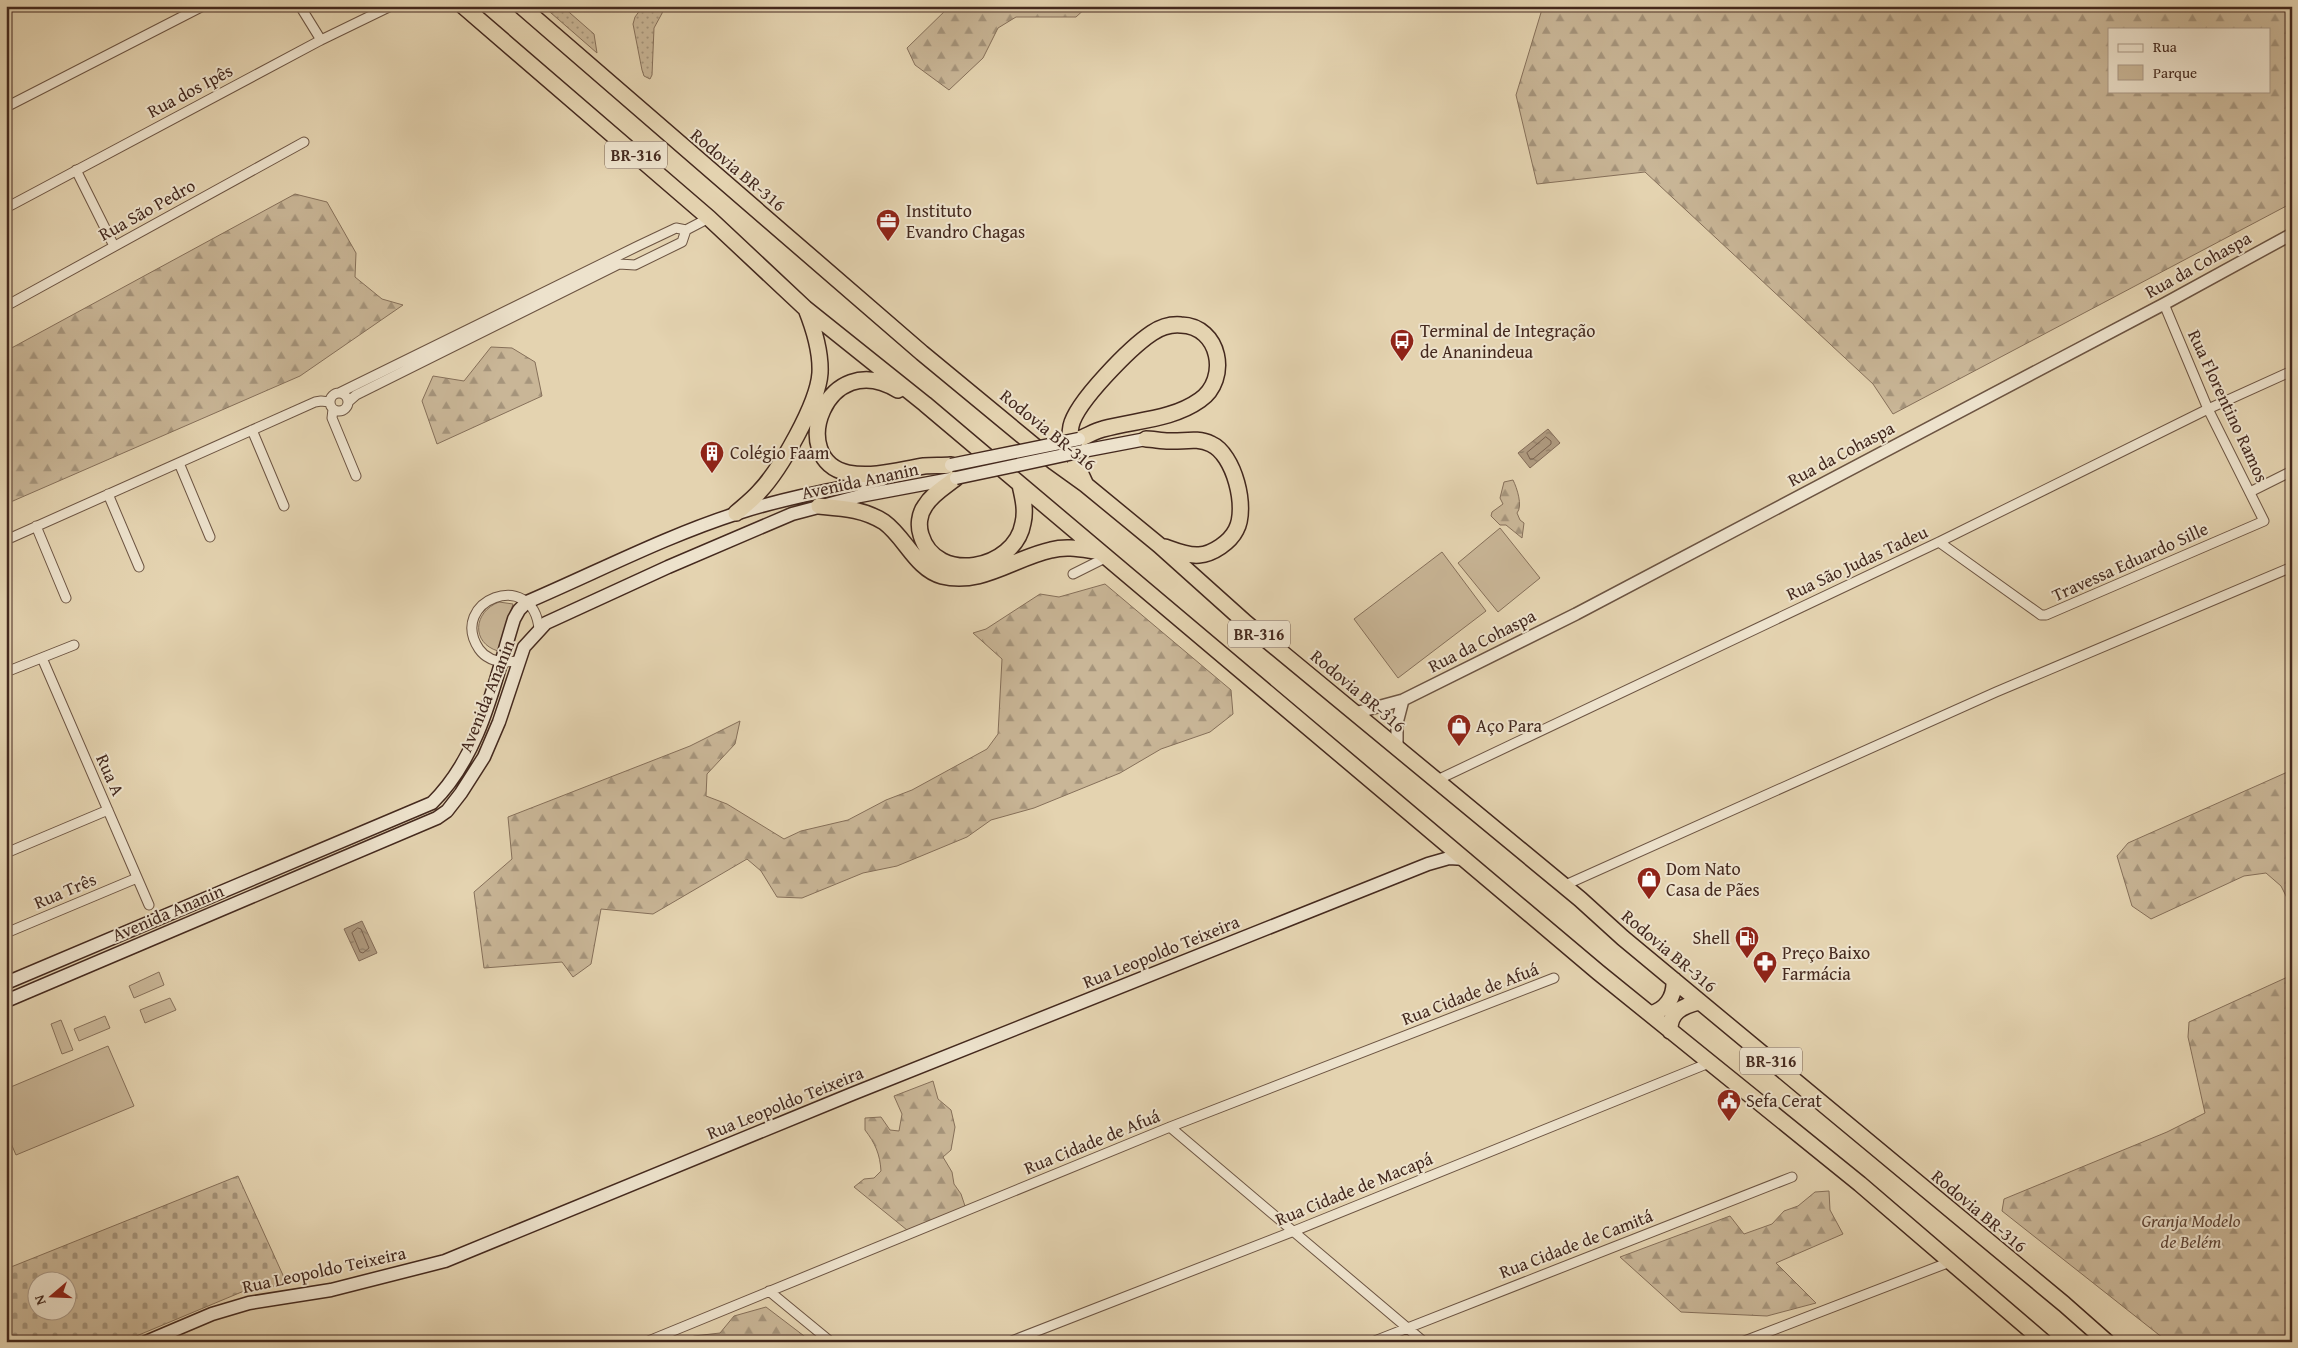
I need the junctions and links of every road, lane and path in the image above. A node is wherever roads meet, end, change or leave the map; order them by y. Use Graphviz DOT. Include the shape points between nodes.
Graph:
graph roads {
  1 [pos="203,6"];
  2 [pos="300,6"];
  3 [pos="391,6"];
  4 [pos="463,6"];
  5 [pos="521,6"];
  6 [pos="320,40"];
  7 [pos="6,108"];
  8 [pos="304,142"];
  9 [pos="76,170"];
  10 [pos="6,208"];
  11 [pos="709,218"];
  12 [pos="686,230"];
  13 [pos="2292,234"];
  14 [pos="658,237"];
  15 [pos="114,246"];
  16 [pos="664,251"];
  17 [pos="618,260"];
  18 [pos="2164,304"];
  19 [pos="6,306"];
  20 [pos="805,308"];
  21 [pos="2292,371"];
  22 [pos="339,393"];
  23 [pos="348,402"];
  24 [pos="925,404"];
  25 [pos="332,405"];
  26 [pos="2208,409"];
  27 [pos="252,430"];
  28 [pos="1146,438"];
  29 [pos="1081,445"];
  30 [pos="179,463"];
  31 [pos="953,472"];
  32 [pos="2292,472"];
  33 [pos="356,476"];
  34 [pos="1020,485"];
  35 [pos="1086,485"];
  36 [pos="2250,492"];
  37 [pos="108,494"];
  38 [pos="284,506"];
  39 [pos="818,506"];
  40 [pos="736,514"];
  41 [pos="2264,521"];
  42 [pos="36,526"];
  43 [pos="210,537"];
  44 [pos="6,540"];
  45 [pos="1939,542"];
  46 [pos="1159,545"];
  47 [pos="1101,555"];
  48 [pos="139,567"];
  49 [pos="2292,567"];
  50 [pos="1073,574"];
  51 [pos="66,598"];
  52 [pos="527,602"];
  53 [pos="539,629"];
  54 [pos="74,645"];
  55 [pos="42,658"];
  56 [pos="517,661"];
  57 [pos="501,662"];
  58 [pos="6,672"];
  59 [pos="1403,700"];
  60 [pos="1355,713"];
  61 [pos="1398,748"];
  62 [pos="1435,780"];
  63 [pos="108,810"];
  64 [pos="1438,836"];
  65 [pos="6,853"];
  66 [pos="1466,858"];
  67 [pos="1428,864"];
  68 [pos="137,878"];
  69 [pos="1563,886"];
  70 [pos="148,905"];
  71 [pos="6,933"];
  72 [pos="1554,978"];
  73 [pos="1674,980"];
  74 [pos="6,983"];
  75 [pos="6,1001"];
  76 [pos="1699,1002"];
  77 [pos="1650,1014"];
  78 [pos="1670,1031"];
  79 [pos="1709,1064"];
  80 [pos="1170,1127"];
  81 [pos="1792,1177"];
  82 [pos="1294,1231"];
  83 [pos="1950,1262"];
  84 [pos="769,1291"];
  85 [pos="1408,1328"];
  86 [pos="653,1341"];
  87 [pos="146,1342"];
  88 [pos="831,1342"];
  89 [pos="1009,1342"];
  90 [pos="1372,1342"];
  91 [pos="1424,1342"];
  92 [pos="1742,1342"];
  93 [pos="2044,1342"];
  94 [pos="2107,1342"];
  1 -- 7 [label="street"];
  2 -- 6 [label="street"];
  3 -- 6 [label="street, Rua dos Ipês"];
  4 -- 11 [label="highway, BR-316"];
  5 -- 35 [label="highway, Rodovia BR-316 / BR-316" via="922,353"];
  6 -- 9 [label="street, Rua dos Ipês"];
  8 -- 15 [label="street, Rua São Pedro"];
  9 -- 10 [label="street, Rua dos Ipês"];
  9 -- 15 [label="street"];
  11 -- 12 [label="street"];
  11 -- 20 [label="highway, BR-316"];
  12 -- 14 [label="street" via="676,228"];
  12 -- 16 [label="street" via="682,242"];
  13 -- 18 [label="street, Rua da Cohaspa"];
  14 -- 16 [label="street"];
  14 -- 17 [label="street"];
  15 -- 19 [label="street, Rua São Pedro"];
  16 -- 17 [label="street" via="635,265"];
  17 -- 22 [label="street"];
  17 -- 23 [label="street"];
  18 -- 26 [label="street, Rua Florentino Ramos"];
  18 -- 59 [label="street, Rua da Cohaspa" via="1584,609"];
  20 -- 24 [label="highway, BR-316"];
  20 -- 40 [label="highway" via="816,337 819,358 820,374 815,396 780,464 760,492"];
  21 -- 26 [label="street, Rua São Judas Tadeu"];
  22 -- 23 [label="street"];
  22 -- 25 [label="street" via="333,396"];
  23 -- 25 [label="street" via="343,410"];
  24 -- 31 [label="highway" via="889,385 868,379 844,385 834,392 822,411 817,443 828,462 846,473 885,474 926,466"];
  24 -- 34 [label="highway, BR-316"];
  25 -- 27 [label="street" via="314,402"];
  25 -- 33 [label="street" via="332,418"];
  26 -- 36 [label="street, Rua Florentino Ramos"];
  26 -- 45 [label="street, Rua São Judas Tadeu"];
  27 -- 30 [label="street"];
  27 -- 38 [label="street"];
  28 -- 29 [label="main road, Avenida Ananin"];
  28 -- 46 [label="highway" via="1201,440 1213,444 1227,459 1240,497 1237,529 1214,551 1199,555"];
  29 -- 31 [label="main road, Avenida Ananin, bridge"];
  29 -- 35 [label="highway" via="1101,430 1170,415 1200,400 1215,383 1218,371 1211,341 1187,325 1161,328 1131,350 1077,409 1071,427 1071,448"];
  30 -- 37 [label="street"];
  30 -- 43 [label="street"];
  31 -- 34 [label="highway" via="924,507 918,526 931,555 948,565 982,563 1002,556 1011,548 1023,524"];
  31 -- 39 [label="main road, Avenida Ananin"];
  31 -- 40 [label="main road, Avenida Ananin" via="798,496"];
  32 -- 36 [label="street"];
  34 -- 47 [label="highway, BR-316"];
  35 -- 46 [label="highway, Rodovia BR-316 / BR-316"];
  36 -- 41 [label="street, Rua Florentino Ramos"];
  37 -- 42 [label="street"];
  37 -- 48 [label="street"];
  39 -- 47 [label="highway" via="866,512 884,522 927,569 940,576 988,574 1031,556 1062,548"];
  39 -- 53 [label="main road, Avenida Ananin" via="659,571"];
  40 -- 52 [label="main road, Avenida Ananin"];
  41 -- 45 [label="street, Travessa Eduardo Sille" via="2046,615 2041,615"];
  42 -- 44 [label="street"];
  42 -- 51 [label="street"];
  45 -- 62 [label="street, Rua São Judas Tadeu"];
  46 -- 60 [label="highway, Rodovia BR-316 / BR-316" via="1246,623"];
  47 -- 50 [label="street"];
  47 -- 64 [label="highway, BR-316"];
  49 -- 69 [label="street" via="1996,692"];
  52 -- 53 [label="street" via="538,619"];
  52 -- 57 [label="main road, Avenida Ananin" via="514,619"];
  52 -- 57 [label="street" via="501,595 484,603 474,619 472,628 476,643 482,652"];
  53 -- 56 [label="main road, Avenida Ananin"];
  54 -- 55 [label="street"];
  55 -- 58 [label="street"];
  55 -- 63 [label="street, Rua A"];
  56 -- 57 [label="street"];
  56 -- 75 [label="main road, Avenida Ananin" via="499,722 484,757 461,793 437,818"];
  57 -- 74 [label="main road, Avenida Ananin" via="493,695 466,757 450,783 432,803"];
  59 -- 60 [label="street, Rua da Cohaspa"];
  59 -- 61 [label="street" via="1397,723"];
  60 -- 61 [label="highway, Rodovia BR-316 / BR-316"];
  61 -- 62 [label="highway, Rodovia BR-316 / BR-316"];
  62 -- 69 [label="highway, Rodovia BR-316 / BR-316"];
  63 -- 65 [label="street"];
  63 -- 68 [label="street, Rua A"];
  64 -- 66 [label="highway, BR-316"];
  64 -- 67 [label="main road" via="1436,853"];
  66 -- 67 [label="main road, Rua Leopoldo Teixeira" via="1449,858"];
  66 -- 77 [label="highway, BR-316"];
  67 -- 87 [label="main road, Rua Leopoldo Teixeira" via="445,1261 331,1290 249,1303 212,1314"];
  68 -- 70 [label="street, Rua A"];
  68 -- 71 [label="street, Rua Três"];
  69 -- 73 [label="highway, Rodovia BR-316 / BR-316"];
  72 -- 80 [label="street, Rua Cidade de Afuá"];
  73 -- 76 [label="highway, Rodovia BR-316 / BR-316"];
  73 -- 77 [label="highway" via="1670,1001 1659,1012"];
  76 -- 78 [label="highway" via="1683,1006 1676,1012"];
  76 -- 94 [label="highway, Rodovia BR-316 / BR-316"];
  77 -- 78 [label="highway, BR-316"];
  78 -- 79 [label="highway, BR-316"];
  79 -- 82 [label="street, Rua Cidade de Macapá"];
  79 -- 83 [label="highway, BR-316" via="1860,1184"];
  80 -- 82 [label="street"];
  80 -- 84 [label="street, Rua Cidade de Afuá"];
  81 -- 85 [label="street, Rua Cidade de Camitá"];
  82 -- 85 [label="street"];
  82 -- 89 [label="street, Rua Cidade de Macapá"];
  83 -- 92 [label="street"];
  83 -- 93 [label="highway, BR-316"];
  84 -- 86 [label="street, Rua Cidade de Afuá"];
  84 -- 88 [label="street"];
  85 -- 90 [label="street, Rua Cidade de Camitá"];
  85 -- 91 [label="street"];
}
